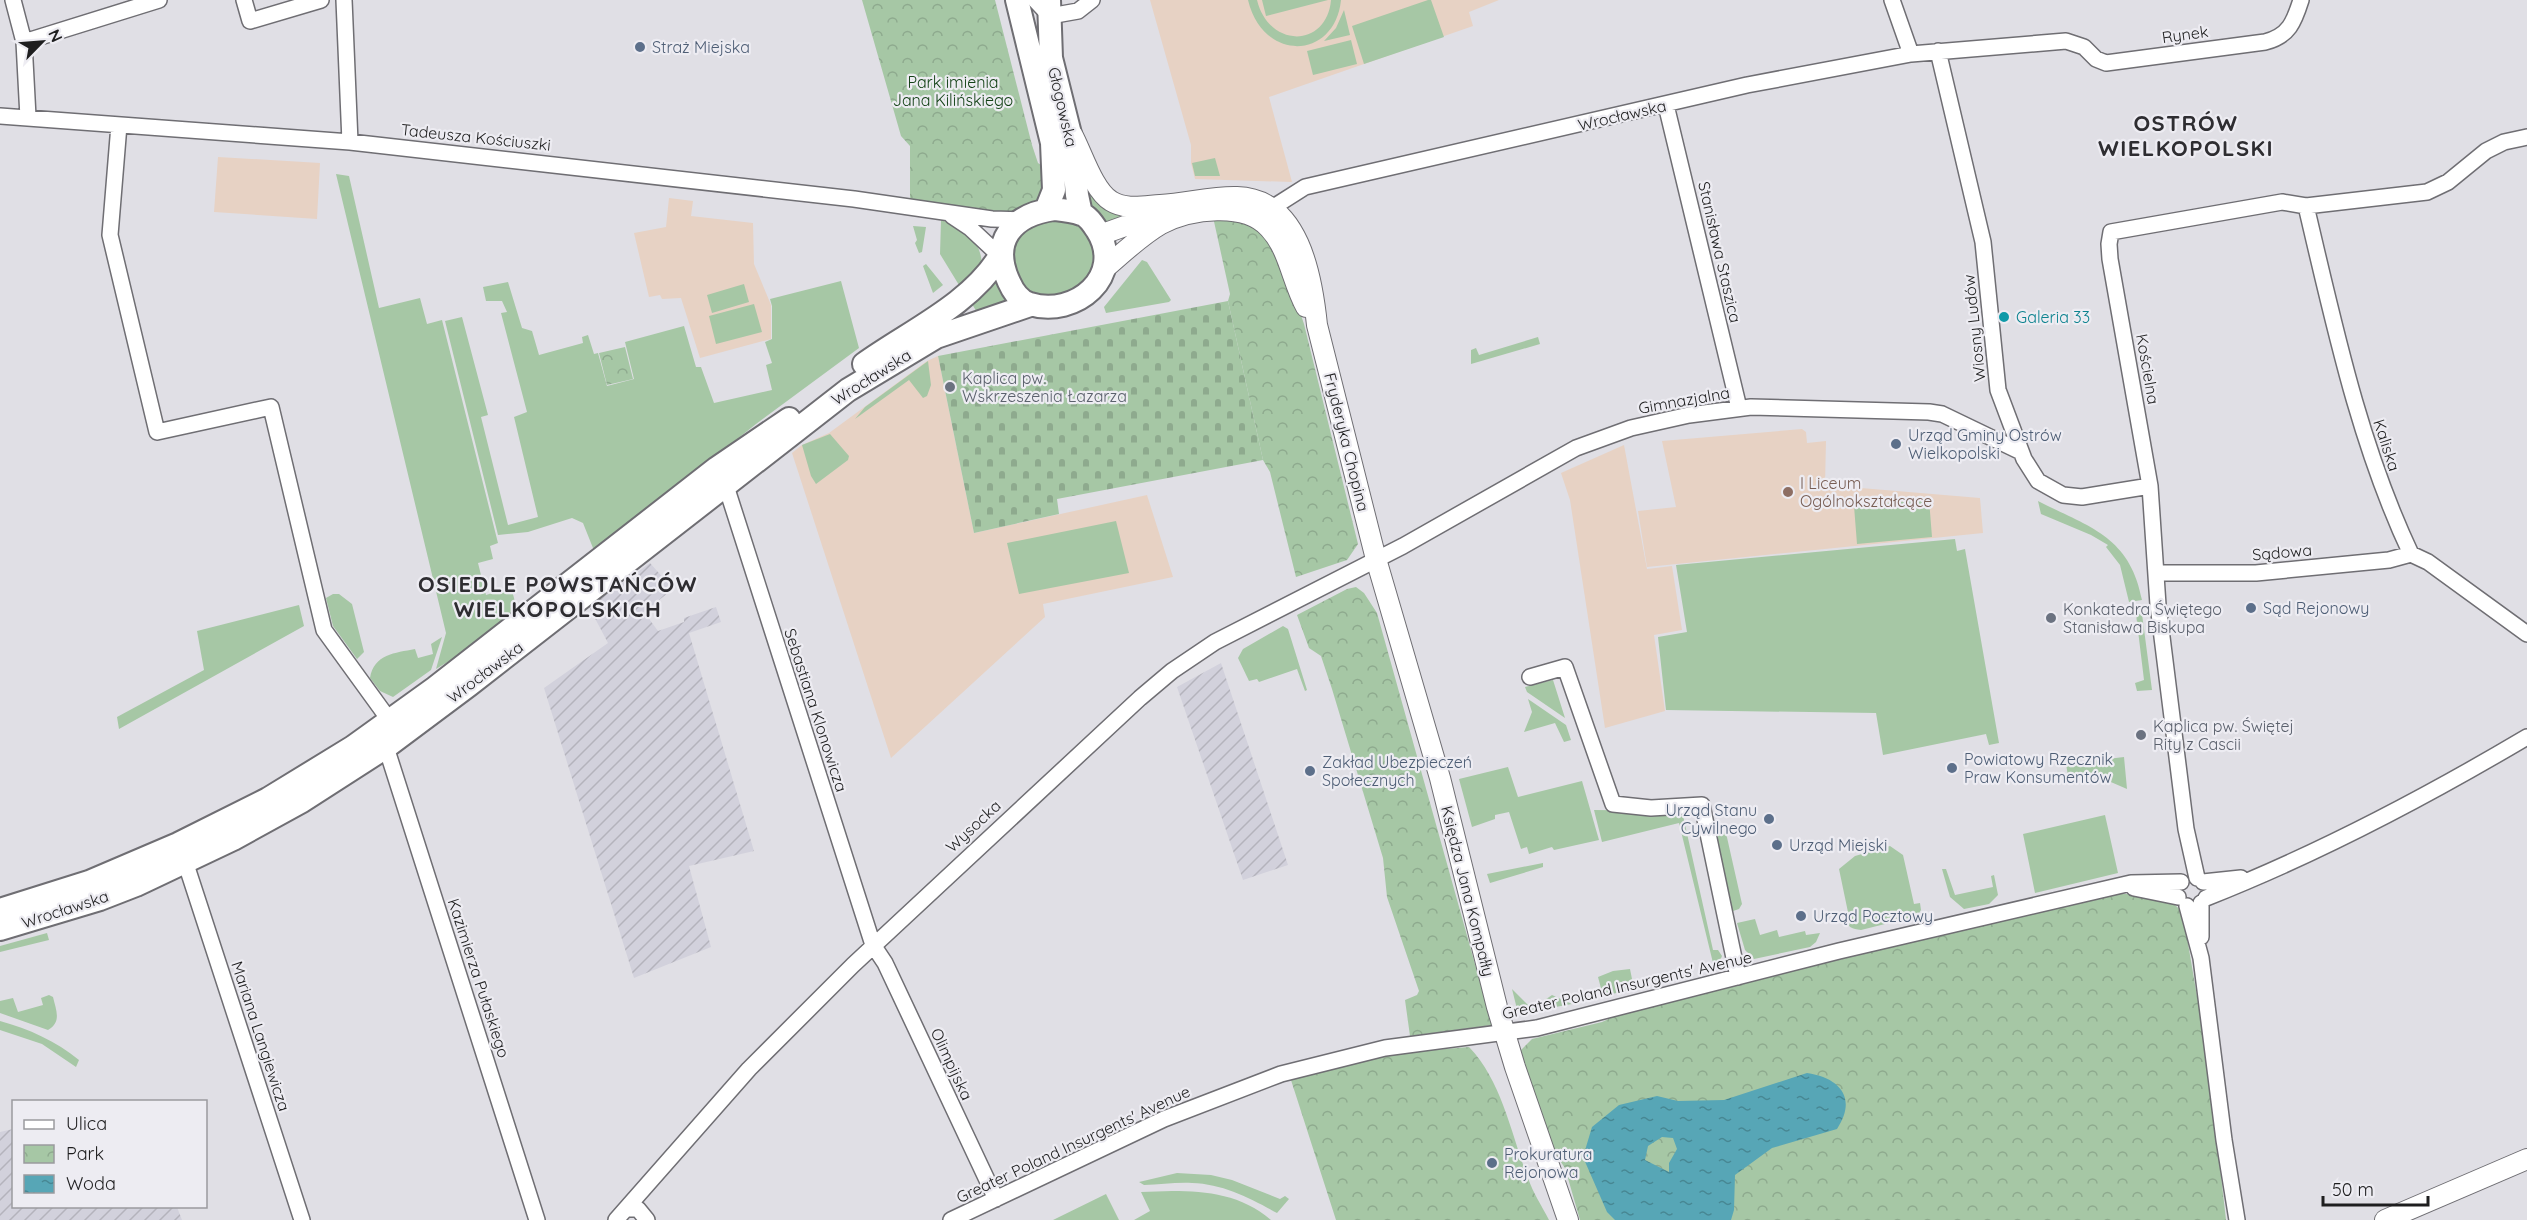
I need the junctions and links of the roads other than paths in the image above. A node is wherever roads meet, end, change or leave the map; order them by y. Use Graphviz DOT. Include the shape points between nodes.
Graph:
graph roads {
  1 [pos="13,0"];
  2 [pos="159,0"];
  3 [pos="244,0"];
  4 [pos="321,0"];
  5 [pos="344,0"];
  6 [pos="1017,0"];
  7 [pos="1092,0"];
  8 [pos="1892,0"];
  9 [pos="1045,5"];
  10 [pos="2299,6"];
  11 [pos="2070,41"];
  12 [pos="24,42"];
  13 [pos="1938,51"];
  14 [pos="1911,54"];
  15 [pos="1666,105"];
  16 [pos="0,116"];
  17 [pos="28,117"];
  18 [pos="119,125"];
  19 [pos="1069,128"];
  20 [pos="2526,137"];
  21 [pos="351,142"];
  22 [pos="1184,204"];
  23 [pos="2306,206"];
  24 [pos="1046,210"];
  25 [pos="947,213"];
  26 [pos="1081,214"];
  27 [pos="1270,217"];
  28 [pos="1023,220"];
  29 [pos="1100,235"];
  30 [pos="1000,256"];
  31 [pos="1103,270"];
  32 [pos="1030,305"];
  33 [pos="1739,408"];
  34 [pos="2021,452"];
  35 [pos="726,486"];
  36 [pos="2150,486"];
  37 [pos="2411,554"];
  38 [pos="1376,559"];
  39 [pos="2156,573"];
  40 [pos="2527,634"];
  41 [pos="1530,677"];
  42 [pos="390,722"];
  43 [pos="2527,737"];
  44 [pos="386,747"];
  45 [pos="183,853"];
  46 [pos="2192,891"];
  47 [pos="0,910"];
  48 [pos="0,930"];
  49 [pos="873,945"];
  50 [pos="1738,977"];
  51 [pos="1505,1032"];
  52 [pos="2527,1159"];
  53 [pos="647,1186"];
  54 [pos="996,1200"];
  55 [pos="621,1214"];
  56 [pos="645,1216"];
  57 [pos="302,1220"];
  58 [pos="537,1220"];
  59 [pos="951,1220"];
  60 [pos="1568,1220"];
  61 [pos="2237,1220"];
  62 [pos="2385,1220"];
  1 -- 12 [label="street"];
  2 -- 12 [label="street"];
  3 -- 4 [label="street" via="250,21"];
  5 -- 21 [label="street"];
  6 -- 24 [label="main road, Głogowska" via="1052,143 1054,190"];
  7 -- 9 [label="street" via="1077,11"];
  8 -- 14 [label="street"];
  9 -- 19 [label="main road, Głogowska" via="1053,71"];
  10 -- 11 [label="street, Rynek" via="2290,30 2265,42 2106,63"];
  11 -- 13 [label="street, Wrocławska"];
  12 -- 17 [label="street"];
  13 -- 14 [label="street, Wrocławska"];
  13 -- 34 [label="street, Wiosny Ludów" via="1983,242 1998,390"];
  14 -- 15 [label="street, Wrocławska" via="1747,85"];
  15 -- 27 [label="street, Wrocławska" via="1305,187"];
  15 -- 33 [label="street, Stanisława Staszica"];
  16 -- 17 [label="street, Tadeusza Kościuszki"];
  17 -- 18 [label="street, Tadeusza Kościuszki"];
  18 -- 21 [label="street, Tadeusza Kościuszki"];
  18 -- 42 [label="street" via="110,235 158,432 271,407 324,630"];
  19 -- 22 [label="street" via="1099,190 1112,202 1134,207"];
  19 -- 26 [label="main road, Głogowska"];
  20 -- 23 [label="street" via="2486,151 2432,191"];
  21 -- 25 [label="street, Tadeusza Kościuszki"];
  22 -- 27 [label="street" via="1240,197"];
  22 -- 29 [label="street"];
  23 -- 36 [label="street, Kościelna" via="2282,202 2111,232 2110,259"];
  23 -- 37 [label="street, Kaliska" via="2351,392 2382,486"];
  24 -- 26 [label="main road"];
  24 -- 28 [label="main road"];
  25 -- 28 [label="street, Tadeusza Kościuszki"];
  25 -- 30 [label="street, Tadeusza Kościuszki"];
  26 -- 29 [label="main road"];
  27 -- 31 [label="street" via="1235,210 1183,216 1152,230"];
  27 -- 38 [label="street, Fryderyka Chopina" via="1290,226 1301,252"];
  28 -- 30 [label="main road" via="1007,234"];
  29 -- 31 [label="main road"];
  30 -- 32 [label="main road" via="1014,291"];
  30 -- 42 [label="main road, Wrocławska" via="981,283 717,468"];
  31 -- 32 [label="main road" via="1094,287 1078,301 1058,307"];
  32 -- 35 [label="main road, Wrocławska" via="918,347 829,403"];
  33 -- 34 [label="street, Gimnazjalna" via="1936,413"];
  33 -- 38 [label="street, Gimnazjalna" via="1630,428 1576,448"];
  34 -- 36 [label="street, Wiosny Ludów" via="2038,481 2063,495 2082,497"];
  35 -- 44 [label="main road, Wrocławska"];
  35 -- 49 [label="street, Sebastiana Klonowicza"];
  36 -- 39 [label="street, Kościelna"];
  37 -- 39 [label="street, Sądowa" via="2389,560 2256,573"];
  37 -- 40 [label="street" via="2428,562"];
  38 -- 49 [label="street, Wysocka" via="1227,635 1172,671"];
  38 -- 51 [label="street, Księdza Jana Kompałły" via="1437,768"];
  39 -- 46 [label="street, Kościelna"];
  41 -- 50 [label="street" via="1565,667 1613,804 1651,808 1702,805"];
  42 -- 44 [label="street"];
  42 -- 45 [label="main road, Wrocławska"];
  43 -- 46 [label="street, Greater Poland Insurgents' Avenue" via="2379,820 2262,875"];
  44 -- 45 [label="main road, Wrocławska" via="302,801"];
  44 -- 58 [label="street, Kazimierza Pułaskiego"];
  45 -- 47 [label="main road, Wrocławska"];
  45 -- 48 [label="main road, Wrocławska" via="100,899"];
  45 -- 57 [label="street, Mariana Langiewicza"];
  46 -- 50 [label="street, Greater Poland Insurgents' Avenue" via="2140,881"];
  46 -- 61 [label="street, Kościelna"];
  49 -- 53 [label="street, Wysocka" via="749,1069"];
  49 -- 54 [label="street, Olimpijska"];
  50 -- 51 [label="street, Greater Poland Insurgents' Avenue" via="1537,1028"];
  51 -- 54 [label="street, Greater Poland Insurgents' Avenue" via="1385,1048 1281,1074 1164,1119"];
  51 -- 60 [label="street, Księdza Jana Kompałły"];
  52 -- 62 [label="street"];
  53 -- 55 [label="street, Wysocka"];
  53 -- 56 [label="street"];
  54 -- 59 [label="street, Greater Poland Insurgents' Avenue"];
  55 -- 56 [label="street" via="635,1208"];
}
